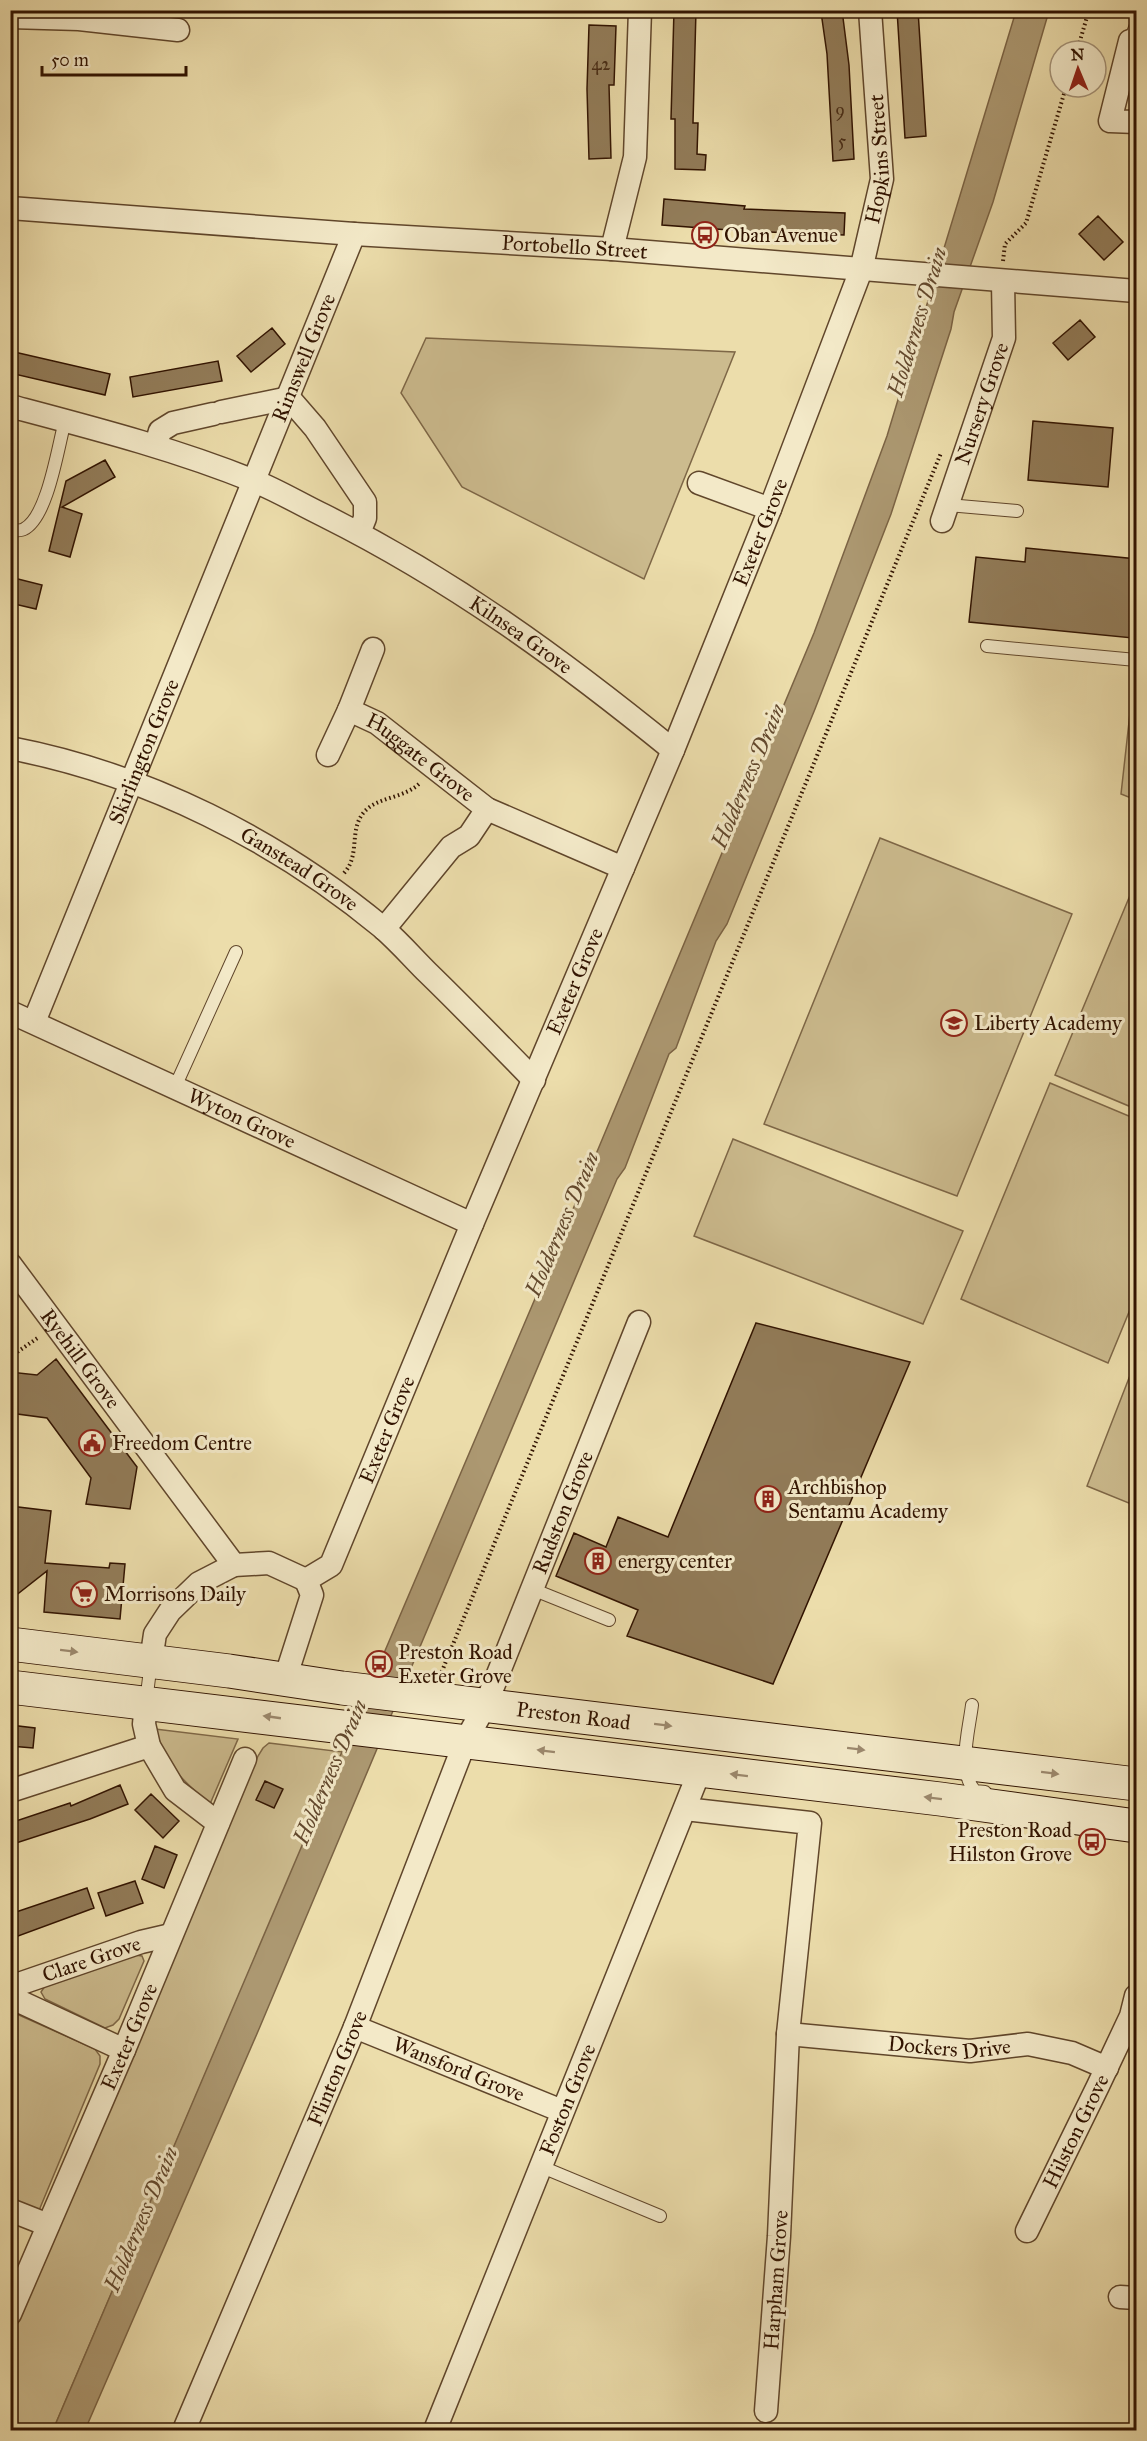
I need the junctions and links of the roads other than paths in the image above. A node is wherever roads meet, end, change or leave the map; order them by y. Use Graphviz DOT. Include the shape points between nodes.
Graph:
graph roads {
  1 [pos="640,10"];
  2 [pos="870,10"];
  3 [pos="80,15"];
  4 [pos="10,16"];
  5 [pos="178,30"];
  6 [pos="1133,33"];
  7 [pos="1137,122"];
  8 [pos="10,208"];
  9 [pos="354,234"];
  10 [pos="612,249"];
  11 [pos="861,270"];
  12 [pos="994,281"];
  13 [pos="1137,291"];
  14 [pos="289,398"];
  15 [pos="10,406"];
  16 [pos="65,421"];
  17 [pos="156,445"];
  18 [pos="255,481"];
  19 [pos="699,483"];
  20 [pos="770,509"];
  21 [pos="1017,512"];
  22 [pos="945,513"];
  23 [pos="10,531"];
  24 [pos="359,533"];
  25 [pos="987,646"];
  26 [pos="373,649"];
  27 [pos="1137,660"];
  28 [pos="349,710"];
  29 [pos="10,748"];
  30 [pos="673,750"];
  31 [pos="328,755"];
  32 [pos="132,783"];
  33 [pos="487,809"];
  34 [pos="623,868"];
  35 [pos="384,929"];
  36 [pos="236,952"];
  37 [pos="10,1012"];
  38 [pos="34,1022"];
  39 [pos="534,1080"];
  40 [pos="175,1087"];
  41 [pos="472,1224"];
  42 [pos="10,1264"];
  43 [pos="639,1322"];
  44 [pos="234,1565"];
  45 [pos="306,1580"];
  46 [pos="532,1589"];
  47 [pos="609,1620"];
  48 [pos="10,1644"];
  49 [pos="151,1661"];
  50 [pos="285,1679"];
  51 [pos="10,1686"];
  52 [pos="146,1703"];
  53 [pos="486,1704"];
  54 [pos="972,1705"];
  55 [pos="465,1742"];
  56 [pos="149,1746"];
  57 [pos="245,1758"];
  58 [pos="966,1762"];
  59 [pos="700,1770"];
  60 [pos="1137,1784"];
  61 [pos="10,1791"];
  62 [pos="997,1794"];
  63 [pos="685,1809"];
  64 [pos="218,1823"];
  65 [pos="1137,1826"];
  66 [pos="171,1935"];
  67 [pos="10,1987"];
  68 [pos="1137,1996"];
  69 [pos="10,1997"];
  70 [pos="355,2027"];
  71 [pos="788,2034"];
  72 [pos="124,2050"];
  73 [pos="1107,2068"];
  74 [pos="562,2111"];
  75 [pos="542,2167"];
  76 [pos="10,2210"];
  77 [pos="660,2216"];
  78 [pos="48,2225"];
  79 [pos="1027,2231"];
  80 [pos="10,2314"];
  81 [pos="766,2411"];
  82 [pos="184,2430"];
  83 [pos="435,2430"];
  1 -- 10 [label="street" via="635,157"];
  2 -- 11 [label="street, Hopkins Street" via="882,179"];
  3 -- 4 [label="street"];
  3 -- 5 [label="street"];
  6 -- 7 [label="street" via="1110,121"];
  8 -- 9 [label="street, Portobello Street"];
  9 -- 10 [label="street, Portobello Street"];
  9 -- 14 [label="street, Rimswell Grove"];
  10 -- 11 [label="street, Portobello Street"];
  11 -- 12 [label="street, Portobello Street"];
  11 -- 20 [label="street, Exeter Grove"];
  12 -- 13 [label="street, Portobello Street"];
  12 -- 22 [label="street, Nursery Grove" via="1004,338"];
  14 -- 17 [label="street" via="173,423 160,431"];
  14 -- 18 [label="street, Rimswell Grove"];
  14 -- 24 [label="street" via="315,428 365,502 366,518"];
  15 -- 16 [label="street, Kilnsea Grove"];
  16 -- 17 [label="street, Kilnsea Grove"];
  16 -- 23 [label="lane" via="43,504 34,521 23,530"];
  17 -- 18 [label="street, Kilnsea Grove"];
  18 -- 24 [label="street, Kilnsea Grove"];
  18 -- 32 [label="street, Skirlington Grove"];
  19 -- 20 [label="street"];
  20 -- 30 [label="street, Exeter Grove"];
  21 -- 22 [label="lane"];
  24 -- 30 [label="street, Kilnsea Grove" via="520,631"];
  25 -- 27 [label="lane"];
  26 -- 28 [label="street, Huggate Grove"];
  28 -- 31 [label="street, Huggate Grove"];
  28 -- 33 [label="street, Huggate Grove" via="377,723"];
  29 -- 32 [label="street, Ganstead Grove" via="50,755"];
  30 -- 34 [label="street, Exeter Grove"];
  32 -- 35 [label="street, Ganstead Grove" via="225,822 330,889"];
  32 -- 38 [label="street, Skirlington Grove"];
  33 -- 34 [label="street, Huggate Grove"];
  33 -- 35 [label="street, Huggate Grove" via="469,836 451,847"];
  34 -- 39 [label="street, Exeter Grove"];
  35 -- 39 [label="street, Ganstead Grove"];
  36 -- 40 [label="lane"];
  37 -- 38 [label="street, Wyton Grove"];
  38 -- 40 [label="street, Wyton Grove"];
  39 -- 41 [label="street, Exeter Grove"];
  40 -- 41 [label="street, Wyton Grove"];
  41 -- 45 [label="street, Exeter Grove" via="331,1564"];
  42 -- 44 [label="street, Ryehill Grove"];
  43 -- 46 [label="street, Rudston Grove"];
  44 -- 45 [label="street" via="269,1563"];
  44 -- 49 [label="street" via="199,1583 171,1611 155,1634"];
  45 -- 50 [label="street" via="312,1595"];
  46 -- 47 [label="lane"];
  46 -- 53 [label="street, Rudston Grove"];
  48 -- 49 [label="street, Preston Road, one-way"];
  49 -- 50 [label="street, Preston Road"];
  49 -- 52 [label="lane"];
  50 -- 53 [label="street, Preston Road"];
  51 -- 52 [label="street, Preston Road"];
  55 -- 52 [label="street, Preston Road, one-way"];
  52 -- 56 [label="street" via="144,1724"];
  53 -- 55 [label="street, Flinton Grove"];
  53 -- 58 [label="street, Preston Road, one-way"];
  54 -- 58 [label="lane"];
  59 -- 55 [label="street, Preston Road, one-way"];
  55 -- 70 [label="street, Flinton Grove"];
  56 -- 61 [label="street"];
  56 -- 64 [label="street" via="175,1790"];
  57 -- 64 [label="street, Exeter Grove"];
  58 -- 60 [label="street, Preston Road, one-way"];
  58 -- 62 [label="lane" via="967,1782 975,1791"];
  59 -- 63 [label="street, Foston Grove"];
  65 -- 59 [label="street, Preston Road, one-way" via="1082,1812"];
  63 -- 71 [label="street, Harpham Grove" via="810,1823"];
  63 -- 74 [label="street, Foston Grove"];
  64 -- 66 [label="street, Exeter Grove"];
  66 -- 67 [label="street, Clare Grove"];
  66 -- 72 [label="street, Exeter Grove"];
  68 -- 73 [label="street, Hilston Grove"];
  69 -- 72 [label="street, Clare Grove"];
  70 -- 74 [label="street, Wansford Grove"];
  70 -- 82 [label="street, Flinton Grove"];
  71 -- 73 [label="street, Dockers Drive" via="970,2051 1028,2044 1072,2053"];
  71 -- 81 [label="street, Harpham Grove"];
  72 -- 78 [label="street, Exeter Grove"];
  73 -- 79 [label="street, Hilston Grove"];
  74 -- 75 [label="street, Foston Grove"];
  75 -- 77 [label="lane"];
  75 -- 83 [label="street, Foston Grove"];
  76 -- 78 [label="street"];
  78 -- 80 [label="street, Exeter Grove"];
}
